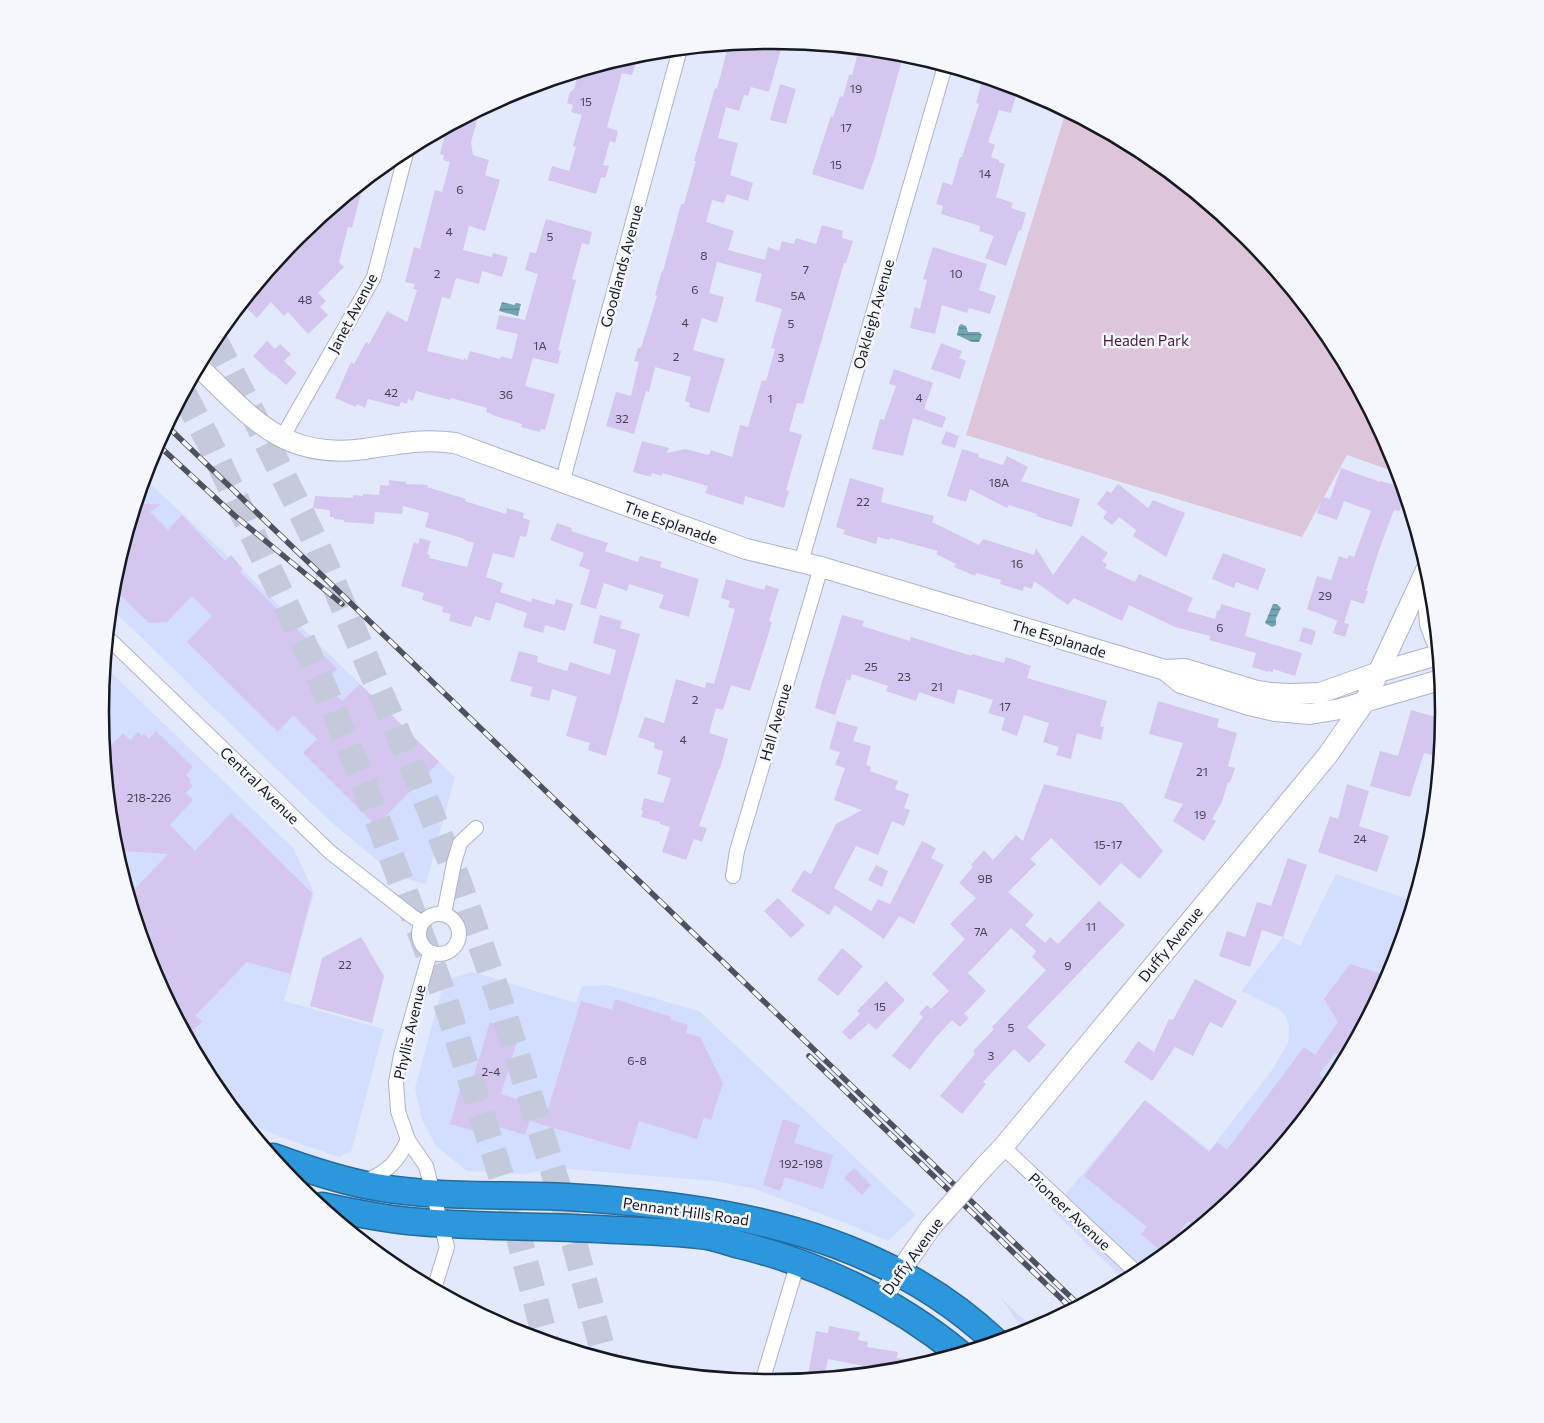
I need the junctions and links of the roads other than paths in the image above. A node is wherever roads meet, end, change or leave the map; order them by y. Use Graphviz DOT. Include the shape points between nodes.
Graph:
graph roads {
  1 [pos="678,55"];
  2 [pos="944,71"];
  3 [pos="403,161"];
  4 [pos="203,372"];
  5 [pos="282,438"];
  6 [pos="562,483"];
  7 [pos="801,562"];
  8 [pos="821,568"];
  9 [pos="1421,579"];
  10 [pos="113,643"];
  11 [pos="1432,657"];
  12 [pos="1165,670"];
  13 [pos="1379,672"];
  14 [pos="1434,682"];
  15 [pos="1320,693"];
  16 [pos="1364,703"];
  17 [pos="476,828"];
  18 [pos="732,876"];
  19 [pos="444,914"];
  20 [pos="422,922"];
  21 [pos="430,952"];
  22 [pos="408,1140"];
  23 [pos="1003,1147"];
  24 [pos="287,1162"];
  25 [pos="354,1182"];
  26 [pos="433,1194"];
  27 [pos="333,1208"];
  28 [pos="441,1223"];
  29 [pos="798,1262"];
  30 [pos="1132,1268"];
  31 [pos="899,1273"];
  32 [pos="436,1282"];
  33 [pos="880,1300"];
  34 [pos="990,1337"];
  35 [pos="953,1349"];
  36 [pos="764,1374"];
  1 -- 6 [label="street, Goodlands Avenue"];
  2 -- 7 [label="street, Oakleigh Avenue"];
  3 -- 5 [label="street, Janet Avenue" via="374,277"];
  4 -- 5 [label="main road, The Esplanade" via="254,420"];
  5 -- 6 [label="main road, The Esplanade" via="312,448 345,451 420,440 455,443"];
  6 -- 7 [label="main road, The Esplanade" via="746,549"];
  7 -- 8 [label="main road, The Esplanade"];
  8 -- 12 [label="main road, The Esplanade"];
  8 -- 18 [label="street, Hall Avenue"];
  9 -- 13 [label="main road, Duffy Avenue"];
  10 -- 20 [label="street, Central Avenue" via="330,852"];
  11 -- 13 [label="main road, The Esplanade"];
  12 -- 15 [label="main road, The Esplanade" via="1185,669 1265,692"];
  12 -- 16 [label="main road, The Esplanade" via="1181,683 1275,711 1310,714"];
  13 -- 14 [label="main road"];
  13 -- 15 [label="main road, The Esplanade"];
  13 -- 16 [label="main road, Duffy Avenue"];
  14 -- 16 [label="main road, The Esplanade"];
  15 -- 16 [label="main road" via="1335,699"];
  16 -- 23 [label="main road, Duffy Avenue" via="1327,756"];
  17 -- 19 [label="street" via="460,842"];
  19 -- 20 [label="street" via="432,914"];
  19 -- 21 [label="street" via="455,920 459,939 447,953"];
  20 -- 21 [label="street" via="419,939"];
  21 -- 22 [label="street, Phyllis Avenue" via="396,1082 398,1111"];
  22 -- 25 [label="street" via="389,1168 363,1182"];
  22 -- 26 [label="street, Phyllis Avenue" via="426,1166"];
  23 -- 30 [label="street, Pioneer Avenue"];
  23 -- 31 [label="main road, Duffy Avenue, bridge" via="931,1227"];
  24 -- 25 [label="highway, Pennant Hills Road"];
  25 -- 26 [label="highway, Pennant Hills Road"];
  26 -- 28 [label="street"];
  26 -- 31 [label="highway, Pennant Hills Road" via="567,1198 714,1212 811,1235"];
  27 -- 28 [label="highway, Pennant Hills Road" via="379,1218"];
  28 -- 29 [label="highway, Pennant Hills Road" via="707,1236"];
  28 -- 32 [label="street" via="447,1247"];
  29 -- 33 [label="highway, Pennant Hills Road"];
  29 -- 36 [label="street"];
  31 -- 33 [label="main road, Duffy Avenue"];
  31 -- 34 [label="highway, Pennant Hills Road" via="951,1306"];
  33 -- 35 [label="highway, Pennant Hills Road"];
}
